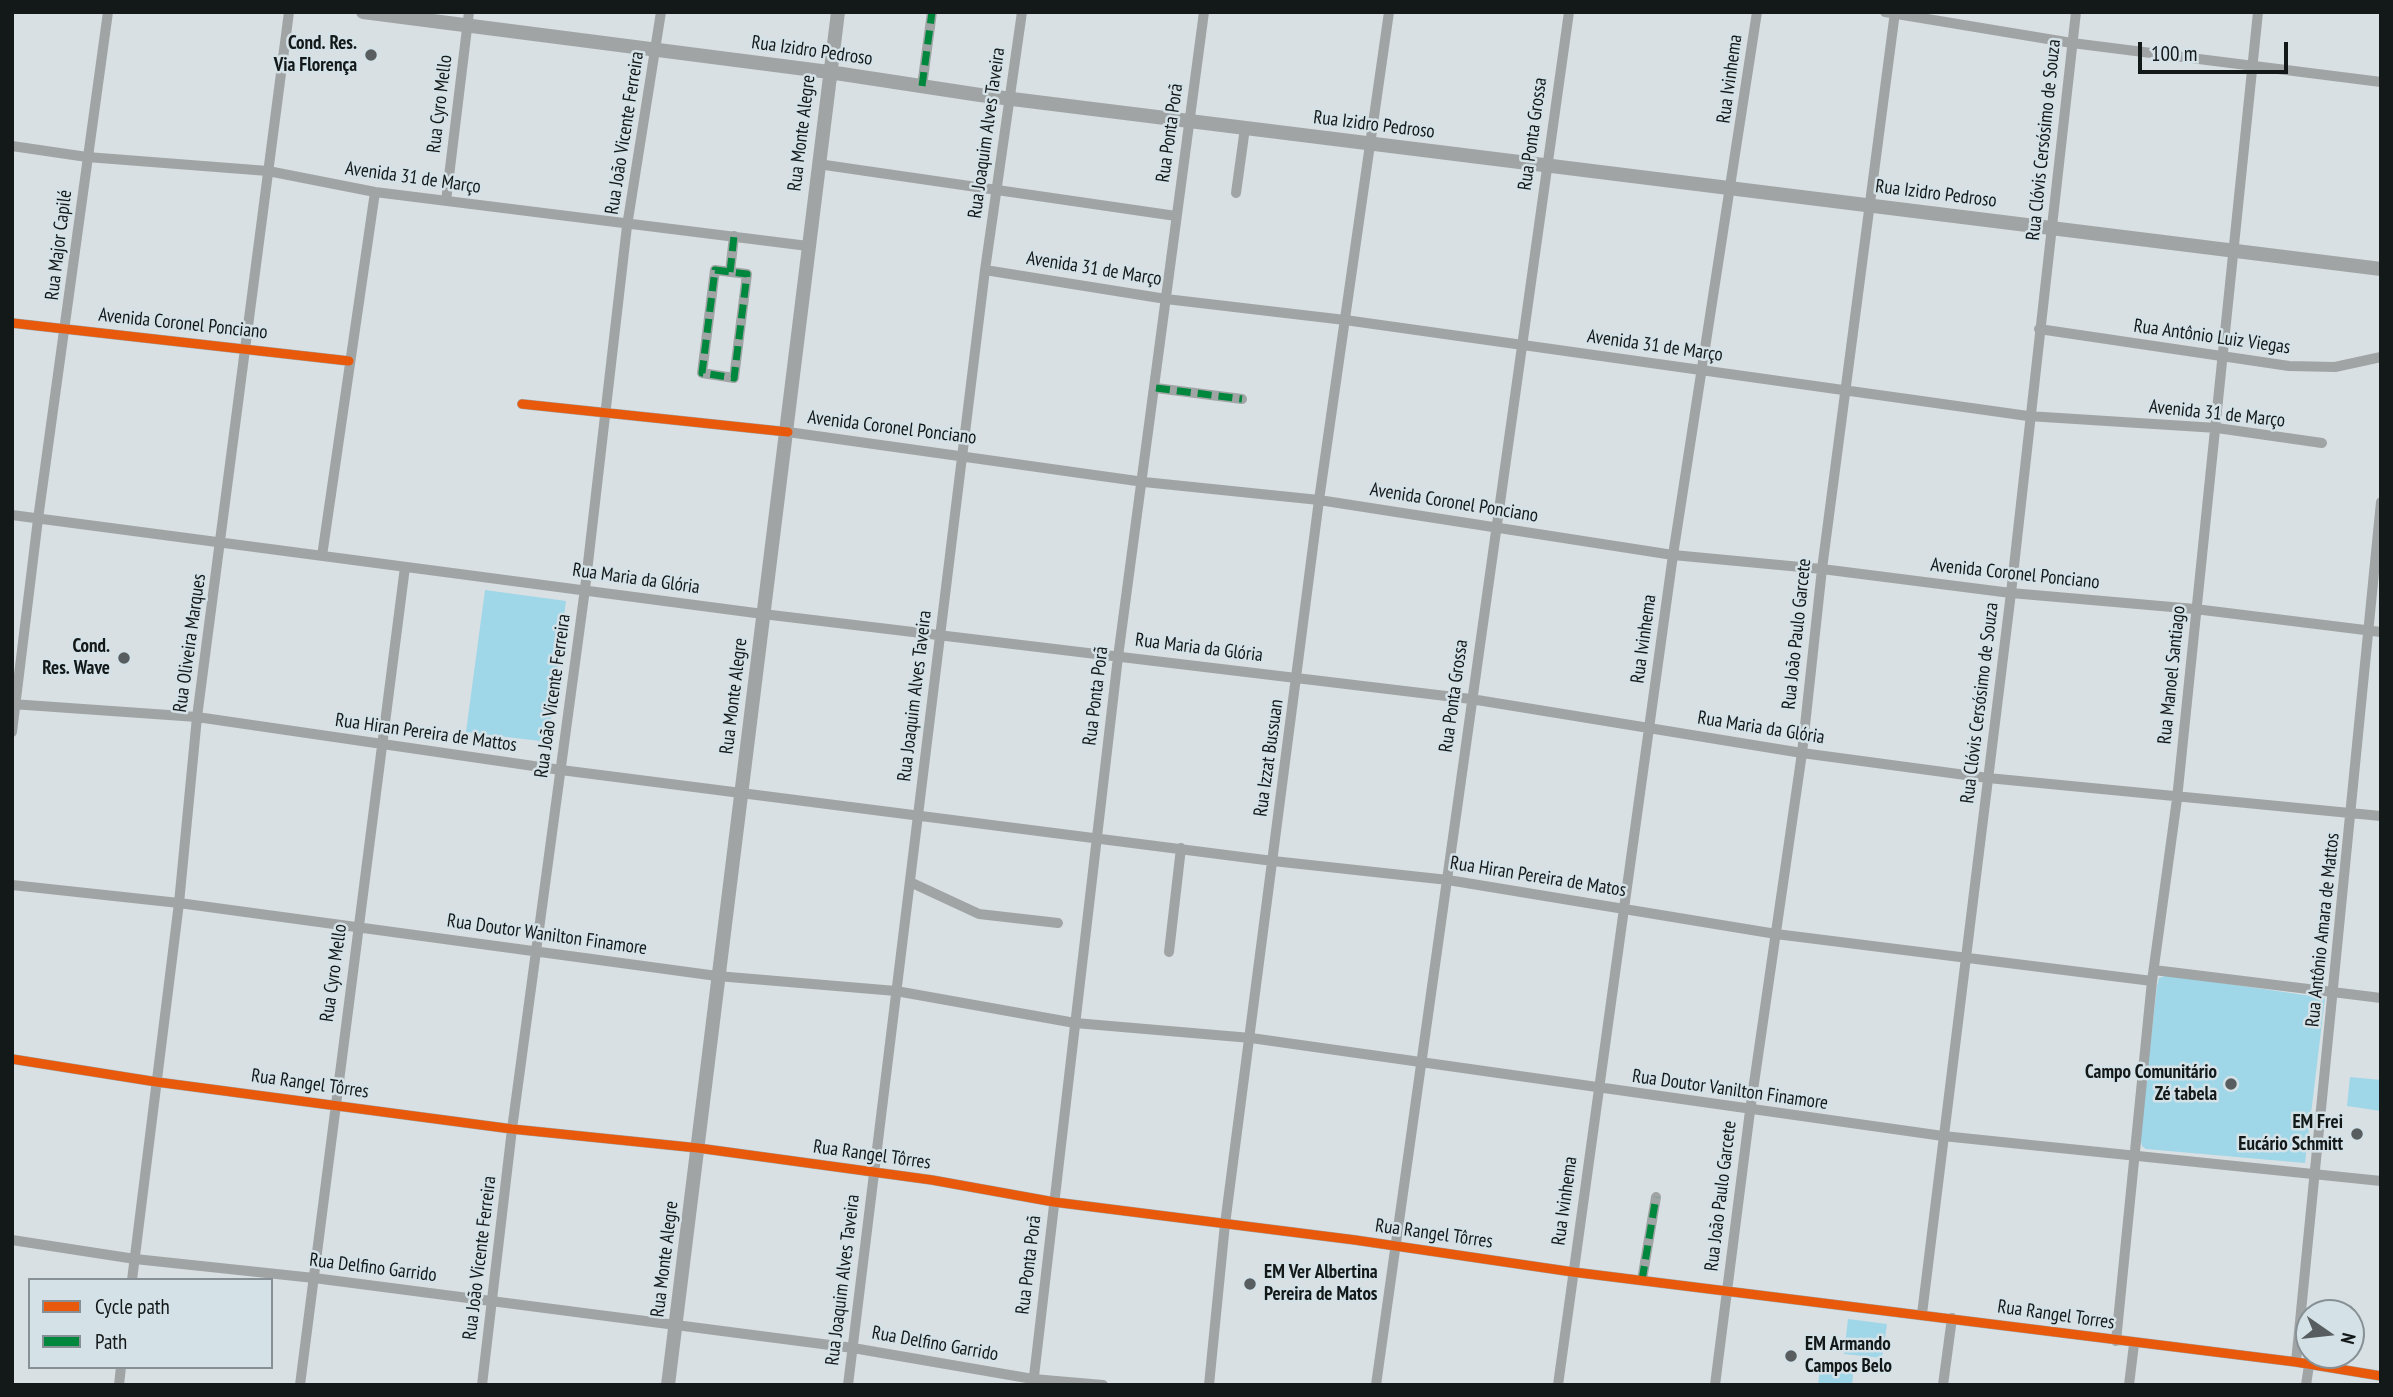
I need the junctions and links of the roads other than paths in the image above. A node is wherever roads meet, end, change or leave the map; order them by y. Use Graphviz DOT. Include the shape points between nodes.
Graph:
graph roads {
  1 [pos="108,12"];
  2 [pos="289,12"];
  3 [pos="363,12"];
  4 [pos="661,12"];
  5 [pos="838,12"];
  6 [pos="932,12"];
  7 [pos="1022,12"];
  8 [pos="1204,12"];
  9 [pos="1389,12"];
  10 [pos="1569,12"];
  11 [pos="1757,12"];
  12 [pos="1885,12"];
  13 [pos="2076,12"];
  14 [pos="2258,12"];
  15 [pos="1895,13"];
  16 [pos="469,18"];
  17 [pos="2072,43"];
  18 [pos="656,50"];
  19 [pos="2252,64"];
  20 [pos="829,72"];
  21 [pos="2381,82"];
  22 [pos="922,86"];
  23 [pos="1010,99"];
  24 [pos="1188,121"];
  25 [pos="1245,128"];
  26 [pos="1369,143"];
  27 [pos="12,146"];
  28 [pos="87,157"];
  29 [pos="818,164"];
  30 [pos="1546,165"];
  31 [pos="268,172"];
  32 [pos="1731,188"];
  33 [pos="997,191"];
  34 [pos="375,192"];
  35 [pos="1236,193"];
  36 [pos="446,201"];
  37 [pos="1872,206"];
  38 [pos="1176,215"];
  39 [pos="627,226"];
  40 [pos="2052,228"];
  41 [pos="734,236"];
  42 [pos="808,246"];
  43 [pos="2232,251"];
  44 [pos="2381,269"];
  45 [pos="985,270"];
  46 [pos="730,272"];
  47 [pos="1166,299"];
  48 [pos="1345,320"];
  49 [pos="12,323"];
  50 [pos="2039,329"];
  51 [pos="66,330"];
  52 [pos="1521,345"];
  53 [pos="246,348"];
  54 [pos="2381,357"];
  55 [pos="2223,358"];
  56 [pos="349,361"];
  57 [pos="1703,370"];
  58 [pos="1156,388"];
  59 [pos="1846,389"];
  60 [pos="1242,399"];
  61 [pos="522,404"];
  62 [pos="604,413"];
  63 [pos="2028,416"];
  64 [pos="2217,428"];
  65 [pos="788,432"];
  66 [pos="2322,443"];
  67 [pos="962,454"];
  68 [pos="1144,482"];
  69 [pos="1319,500"];
  70 [pos="2381,502"];
  71 [pos="12,515"];
  72 [pos="38,519"];
  73 [pos="1495,528"];
  74 [pos="221,543"];
  75 [pos="1673,555"];
  76 [pos="323,556"];
  77 [pos="405,567"];
  78 [pos="1822,569"];
  79 [pos="585,590"];
  80 [pos="2011,593"];
  81 [pos="2195,609"];
  82 [pos="763,614"];
  83 [pos="2375,631"];
  84 [pos="940,635"];
  85 [pos="1118,656"];
  86 [pos="1297,678"];
  87 [pos="1471,699"];
  88 [pos="14,704"];
  89 [pos="197,717"];
  90 [pos="1650,728"];
  91 [pos="12,732"];
  92 [pos="382,744"];
  93 [pos="1802,752"];
  94 [pos="561,770"];
  95 [pos="1988,778"];
  96 [pos="742,792"];
  97 [pos="2177,799"];
  98 [pos="2352,813"];
  99 [pos="917,814"];
  100 [pos="2381,816"];
  101 [pos="1097,838"];
  102 [pos="1181,848"];
  103 [pos="1273,861"];
  104 [pos="1448,880"];
  105 [pos="910,882"];
  106 [pos="12,885"];
  107 [pos="178,903"];
  108 [pos="1626,909"];
  109 [pos="1058,923"];
  110 [pos="358,926"];
  111 [pos="1776,934"];
  112 [pos="536,951"];
  113 [pos="1169,952"];
  114 [pos="1965,956"];
  115 [pos="717,976"];
  116 [pos="2153,976"];
  117 [pos="896,991"];
  118 [pos="2334,992"];
  119 [pos="2381,998"];
  120 [pos="1075,1023"];
  121 [pos="1251,1038"];
  122 [pos="12,1059"];
  123 [pos="1420,1061"];
  124 [pos="157,1082"];
  125 [pos="1598,1088"];
  126 [pos="334,1105"];
  127 [pos="1750,1111"];
  128 [pos="512,1129"];
  129 [pos="1943,1136"];
  130 [pos="698,1149"];
  131 [pos="2133,1155"];
  132 [pos="873,1173"];
  133 [pos="2315,1173"];
  134 [pos="2381,1181"];
  135 [pos="1656,1197"];
  136 [pos="1054,1202"];
  137 [pos="1225,1224"];
  138 [pos="12,1240"];
  139 [pos="1396,1245"];
  140 [pos="135,1259"];
  141 [pos="1573,1272"];
  142 [pos="132,1278"];
  143 [pos="314,1278"];
  144 [pos="1642,1280"];
  145 [pos="1727,1289"];
  146 [pos="2302,1299"];
  147 [pos="493,1302"];
  148 [pos="1922,1314"];
  149 [pos="1952,1318"];
  150 [pos="676,1327"];
  151 [pos="2116,1341"];
  152 [pos="2134,1344"];
  153 [pos="853,1348"];
  154 [pos="2295,1362"];
  155 [pos="2335,1369"];
  156 [pos="2381,1376"];
  157 [pos="1033,1382"];
  158 [pos="300,1385"];
  159 [pos="482,1385"];
  160 [pos="668,1385"];
  161 [pos="848,1385"];
  162 [pos="1103,1385"];
  163 [pos="1209,1385"];
  164 [pos="1376,1385"];
  165 [pos="1558,1385"];
  166 [pos="1715,1385"];
  167 [pos="1943,1385"];
  168 [pos="2129,1385"];
  1 -- 28 [label="street, Rua Major Capilé"];
  2 -- 31 [label="street, Rua Oliveira Marques"];
  3 -- 16 [label="street, Rua Izidro Pedroso"];
  4 -- 18 [label="street, Rua João Vicente Ferreira"];
  5 -- 20 [label="street, Rua Monte Alegre"];
  6 -- 22 [label="street"];
  7 -- 23 [label="street, Rua Joaquim Alves Taveira"];
  8 -- 24 [label="street, Rua Ponta Porã"];
  9 -- 26 [label="street, Rua Izzat Bussuan"];
  10 -- 30 [label="street, Rua Ponta Grossa"];
  11 -- 32 [label="street, Rua Ivinhema"];
  12 -- 15 [label="street"];
  13 -- 17 [label="street, Rua Clóvis Cersósimo de Souza"];
  14 -- 19 [label="street, Rua Manoel Santiago"];
  15 -- 17 [label="street"];
  15 -- 37 [label="street, Rua João Paulo Garcete"];
  16 -- 18 [label="street, Rua Izidro Pedroso"];
  16 -- 36 [label="street, Rua Cyro Mello"];
  17 -- 19 [label="street"];
  17 -- 40 [label="street, Rua Clóvis Cersósimo de Souza"];
  18 -- 20 [label="street, Rua Izidro Pedroso"];
  18 -- 39 [label="street, Rua João Vicente Ferreira"];
  19 -- 21 [label="street"];
  19 -- 43 [label="street, Rua Manoel Santiago"];
  20 -- 22 [label="street, Rua Izidro Pedroso"];
  20 -- 29 [label="street, Rua Monte Alegre"];
  22 -- 23 [label="street, Rua Izidro Pedroso"];
  23 -- 24 [label="street, Rua Izidro Pedroso"];
  23 -- 33 [label="street, Rua Joaquim Alves Taveira"];
  24 -- 25 [label="street, Rua Izidro Pedroso"];
  24 -- 38 [label="street, Rua Ponta Porã"];
  25 -- 26 [label="street, Rua Izidro Pedroso"];
  25 -- 35 [label="street"];
  26 -- 30 [label="street, Rua Izidro Pedroso"];
  26 -- 48 [label="street, Rua Izzat Bussuan"];
  27 -- 28 [label="street, Avenida 31 de Março"];
  28 -- 31 [label="street, Avenida 31 de Março"];
  28 -- 51 [label="street, Rua Major Capilé"];
  29 -- 33 [label="street"];
  29 -- 42 [label="street, Rua Monte Alegre"];
  30 -- 32 [label="street, Rua Izidro Pedroso"];
  30 -- 52 [label="street, Rua Ponta Grossa"];
  31 -- 34 [label="street, Avenida 31 de Março"];
  31 -- 53 [label="street, Rua Oliveira Marques"];
  32 -- 37 [label="street, Rua Izidro Pedroso"];
  32 -- 57 [label="street, Rua Ivinhema"];
  33 -- 38 [label="street"];
  33 -- 45 [label="street, Rua Joaquim Alves Taveira"];
  34 -- 36 [label="street, Avenida 31 de Março"];
  34 -- 56 [label="street"];
  36 -- 39 [label="street, Avenida 31 de Março"];
  37 -- 40 [label="street, Rua Izidro Pedroso"];
  37 -- 59 [label="street, Rua João Paulo Garcete"];
  38 -- 47 [label="street, Rua Ponta Porã"];
  39 -- 41 [label="street, Avenida 31 de Março"];
  39 -- 62 [label="street, Rua João Vicente Ferreira"];
  40 -- 43 [label="street, Rua Izidro Pedroso"];
  40 -- 50 [label="street, Rua Clóvis Cersósimo de Souza"];
  41 -- 42 [label="street, Avenida 31 de Março"];
  41 -- 46 [label="street"];
  42 -- 65 [label="street, Rua Monte Alegre"];
  43 -- 44 [label="street, Rua Izidro Pedroso"];
  43 -- 55 [label="street, Rua Manoel Santiago"];
  45 -- 47 [label="street, Avenida 31 de Março"];
  45 -- 67 [label="street, Rua Joaquim Alves Taveira"];
  46 -- 46 [label="street" via="715,270 702,373 734,378 747,274"];
  47 -- 48 [label="street, Avenida 31 de Março"];
  47 -- 58 [label="street, Rua Ponta Porã"];
  48 -- 52 [label="street, Avenida 31 de Março"];
  48 -- 69 [label="street, Rua Izzat Bussuan"];
  49 -- 51 [label="street, Avenida Coronel Ponciano"];
  50 -- 55 [label="street, Rua Antônio Luiz Viegas"];
  50 -- 63 [label="street, Rua Clóvis Cersósimo de Souza"];
  51 -- 53 [label="street, Avenida Coronel Ponciano"];
  51 -- 72 [label="street, Rua Major Capilé"];
  52 -- 57 [label="street, Avenida 31 de Março"];
  52 -- 73 [label="street, Rua Ponta Grossa"];
  53 -- 56 [label="street, Avenida Coronel Ponciano"];
  53 -- 74 [label="street, Rua Oliveira Marques"];
  54 -- 55 [label="street, Rua Antônio Luiz Viegas" via="2335,367"];
  55 -- 64 [label="street, Rua Manoel Santiago"];
  56 -- 76 [label="street"];
  57 -- 59 [label="street, Avenida 31 de Março"];
  57 -- 75 [label="street, Rua Ivinhema"];
  58 -- 60 [label="street"];
  58 -- 68 [label="street, Rua Ponta Porã"];
  59 -- 63 [label="street, Avenida 31 de Março"];
  59 -- 78 [label="street, Rua João Paulo Garcete"];
  61 -- 62 [label="street, Avenida Coronel Ponciano"];
  62 -- 65 [label="street, Avenida Coronel Ponciano"];
  62 -- 79 [label="street, Rua João Vicente Ferreira"];
  63 -- 64 [label="street, Avenida 31 de Março"];
  63 -- 80 [label="street, Rua Clóvis Cersósimo de Souza"];
  64 -- 66 [label="street, Avenida 31 de Março"];
  64 -- 81 [label="street, Rua Manoel Santiago"];
  65 -- 67 [label="street, Avenida Coronel Ponciano"];
  65 -- 82 [label="street, Rua Monte Alegre"];
  67 -- 68 [label="street, Avenida Coronel Ponciano"];
  67 -- 84 [label="street, Rua Joaquim Alves Taveira"];
  68 -- 69 [label="street, Avenida Coronel Ponciano"];
  68 -- 85 [label="street, Rua Ponta Porã"];
  69 -- 73 [label="street, Avenida Coronel Ponciano"];
  69 -- 86 [label="street, Rua Izzat Bussuan"];
  70 -- 83 [label="street, Rua Antônio Amara de Mattos"];
  71 -- 72 [label="street, Rua Maria da Glória"];
  72 -- 74 [label="street, Rua Maria da Glória"];
  72 -- 88 [label="street, Rua Major Capilé"];
  73 -- 75 [label="street, Avenida Coronel Ponciano"];
  73 -- 87 [label="street, Rua Ponta Grossa"];
  74 -- 76 [label="street, Rua Maria da Glória"];
  74 -- 89 [label="street, Rua Oliveira Marques"];
  75 -- 78 [label="street, Avenida Coronel Ponciano"];
  75 -- 90 [label="street, Rua Ivinhema"];
  76 -- 77 [label="street, Rua Maria da Glória"];
  77 -- 79 [label="street, Rua Maria da Glória"];
  77 -- 92 [label="street, Rua Cyro Mello"];
  78 -- 80 [label="street, Avenida Coronel Ponciano"];
  78 -- 93 [label="street, Rua João Paulo Garcete"];
  79 -- 82 [label="street, Rua Maria da Glória"];
  79 -- 94 [label="street, Rua João Vicente Ferreira"];
  80 -- 81 [label="street, Avenida Coronel Ponciano"];
  80 -- 95 [label="street, Rua Clóvis Cersósimo de Souza"];
  81 -- 83 [label="street, Avenida Coronel Ponciano"];
  81 -- 97 [label="street, Rua Manoel Santiago"];
  82 -- 84 [label="street, Rua Maria da Glória"];
  82 -- 96 [label="street, Rua Monte Alegre"];
  83 -- 98 [label="street, Rua Antônio Amara de Mattos"];
  84 -- 85 [label="street, Rua Maria da Glória"];
  84 -- 99 [label="street, Rua Joaquim Alves Taveira"];
  85 -- 86 [label="street, Rua Maria da Glória"];
  85 -- 101 [label="street, Rua Ponta Porã"];
  86 -- 87 [label="street, Rua Maria da Glória"];
  86 -- 103 [label="street, Rua Izzat Bussuan"];
  87 -- 90 [label="street, Rua Maria da Glória"];
  87 -- 104 [label="street, Rua Ponta Grossa"];
  88 -- 89 [label="street, Rua Hiran Pereira de Mattos"];
  88 -- 91 [label="street, Rua Major Capilé"];
  89 -- 92 [label="street, Rua Hiran Pereira de Mattos"];
  89 -- 107 [label="street, Rua Oliveira Marques"];
  90 -- 93 [label="street, Rua Maria da Glória"];
  90 -- 108 [label="street, Rua Ivinhema"];
  92 -- 94 [label="street, Rua Hiran Pereira de Mattos"];
  92 -- 110 [label="street, Rua Cyro Mello"];
  93 -- 95 [label="street, Rua Maria da Glória"];
  93 -- 111 [label="street, Rua João Paulo Garcete"];
  94 -- 96 [label="street, Rua Hiran Pereira de Mattos"];
  94 -- 112 [label="street, Rua João Vicente Ferreira"];
  95 -- 97 [label="street, Rua Maria da Glória"];
  95 -- 114 [label="street, Rua Clóvis Cersósimo de Souza"];
  96 -- 99 [label="street, Rua Hiran Pereira de Mattos"];
  96 -- 115 [label="street, Rua Monte Alegre"];
  97 -- 98 [label="street, Rua Maria da Glória"];
  97 -- 116 [label="street, Rua Manoel Santiago"];
  98 -- 100 [label="street, Rua Maria da Glória"];
  98 -- 118 [label="street, Rua Antônio Amara de Mattos"];
  99 -- 101 [label="street, Rua Hiran Pereira de Matos"];
  99 -- 105 [label="street, Rua Joaquim Alves Taveira"];
  101 -- 102 [label="street, Rua Hiran Pereira de Matos"];
  101 -- 120 [label="street, Rua Ponta Porã"];
  102 -- 103 [label="street, Rua Hiran Pereira de Matos"];
  102 -- 113 [label="street"];
  103 -- 104 [label="street, Rua Hiran Pereira de Matos"];
  103 -- 121 [label="street, Rua Izzat Bussuan"];
  104 -- 108 [label="street, Rua Hiran Pereira de Matos"];
  104 -- 123 [label="street, Rua Ponta Grossa"];
  105 -- 109 [label="street" via="979,914"];
  105 -- 117 [label="street, Rua Joaquim Alves Taveira"];
  106 -- 107 [label="street, Rua Doutor Wanilton Finamore"];
  107 -- 110 [label="street, Rua Doutor Wanilton Finamore"];
  107 -- 124 [label="street, Rua Oliveira Marques"];
  108 -- 111 [label="street, Rua Hiran Pereira de Matos"];
  108 -- 125 [label="street, Rua Ivinhema"];
  110 -- 112 [label="street, Rua Doutor Wanilton Finamore"];
  110 -- 126 [label="street, Rua Cyro Mello"];
  111 -- 114 [label="street, Rua Hiran Pereira de Matos"];
  111 -- 127 [label="street, Rua João Paulo Garcete"];
  112 -- 115 [label="street, Rua Doutor Wanilton Finamore"];
  112 -- 128 [label="street, Rua João Vicente Ferreira"];
  114 -- 116 [label="street, Rua Hiran Pereira de Matos"];
  114 -- 129 [label="street, Rua Clóvis Cersósimo de Souza"];
  115 -- 117 [label="street, Rua Doutor Wanilton Finamore"];
  115 -- 130 [label="street, Rua Monte Alegre"];
  116 -- 118 [label="street, Rua Hiran Pereira de Matos"];
  116 -- 131 [label="street, Rua Manoel Santiago"];
  117 -- 120 [label="street, Rua Doutor Wanilton Finamore"];
  117 -- 132 [label="street, Rua Joaquim Alves Taveira"];
  118 -- 119 [label="street, Rua Hiran Pereira de Matos"];
  118 -- 133 [label="street, Rua Antônio Amara de Mattos"];
  120 -- 121 [label="street, Rua Doutor Vanilton Finamore"];
  120 -- 136 [label="street, Rua Ponta Porã"];
  121 -- 123 [label="street, Rua Doutor Vanilton Finamore"];
  121 -- 137 [label="street, Rua Izzat Bussuan"];
  122 -- 124 [label="street, Rua Rangel Tôrres"];
  123 -- 125 [label="street, Rua Doutor Vanilton Finamore"];
  123 -- 139 [label="street, Rua Ponta Grossa"];
  124 -- 126 [label="street, Rua Rangel Tôrres"];
  124 -- 140 [label="street, Rua Oliveira Marques"];
  125 -- 127 [label="street, Rua Doutor Vanilton Finamore"];
  125 -- 141 [label="street, Rua Ivinhema"];
  126 -- 128 [label="street, Rua Rangel Tôrres"];
  126 -- 143 [label="street, Rua Cyro Mello"];
  127 -- 129 [label="street, Rua Doutor Vanilton Finamore"];
  127 -- 145 [label="street, Rua João Paulo Garcete"];
  128 -- 130 [label="street, Rua Rangel Tôrres"];
  128 -- 147 [label="street, Rua João Vicente Ferreira"];
  129 -- 131 [label="street, Rua Doutor Vanilton Finamore"];
  129 -- 148 [label="street, Rua Clóvis Cersósimo de Souza"];
  130 -- 132 [label="street, Rua Rangel Tôrres"];
  130 -- 150 [label="street, Rua Monte Alegre"];
  131 -- 133 [label="street, Rua Doutor Vanilton Finamore"];
  131 -- 151 [label="street, Rua Manoel Santiago"];
  132 -- 136 [label="street, Rua Rangel Tôrres"];
  132 -- 153 [label="street, Rua Joaquim Alves Taveira"];
  133 -- 134 [label="street, Rua Doutor Vanilton Finamore"];
  133 -- 146 [label="street, Rua Antônio Amara de Mattos"];
  135 -- 144 [label="street"];
  136 -- 137 [label="street, Rua Rangel Tôrres"];
  136 -- 157 [label="street, Rua Ponta Porã"];
  137 -- 139 [label="street, Rua Rangel Tôrres"];
  137 -- 163 [label="street, Rua Izzat Bussuan"];
  138 -- 140 [label="street, Rua Delfino Garrido"];
  139 -- 141 [label="street, Rua Rangel Tôrres"];
  139 -- 164 [label="street, Rua Ponta Grossa"];
  140 -- 142 [label="street, Rua Oliveira Marques"];
  140 -- 143 [label="street, Rua Delfino Garrido"];
  141 -- 144 [label="street, Rua Rangel Tôrres"];
  141 -- 165 [label="street, Rua Ivinhema"];
  143 -- 147 [label="street, Rua Delfino Garrido"];
  143 -- 158 [label="street, Rua Cyro Mello"];
  144 -- 145 [label="street, Rua Rangel Tôrres"];
  145 -- 148 [label="street, Rua Rangel Torres"];
  145 -- 166 [label="street, Rua João Paulo Garcete"];
  147 -- 150 [label="street, Rua Delfino Garrido"];
  147 -- 159 [label="street, Rua João Vicente Ferreira"];
  148 -- 149 [label="street, Rua Rangel Torres"];
  149 -- 151 [label="street, Rua Rangel Torres"];
  149 -- 167 [label="street"];
  150 -- 153 [label="street, Rua Delfino Garrido"];
  150 -- 160 [label="street, Rua Monte Alegre"];
  151 -- 152 [label="street, Rua Rangel Torres"];
  152 -- 154 [label="street, Rua Rangel Torres"];
  152 -- 168 [label="street"];
  153 -- 157 [label="street, Rua Delfino Garrido"];
  153 -- 161 [label="street, Rua Joaquim Alves Taveira"];
  155 -- 156 [label="street, Rua Rangel Torres"];
  157 -- 162 [label="street, Rua Delfino Garrido"];
}
